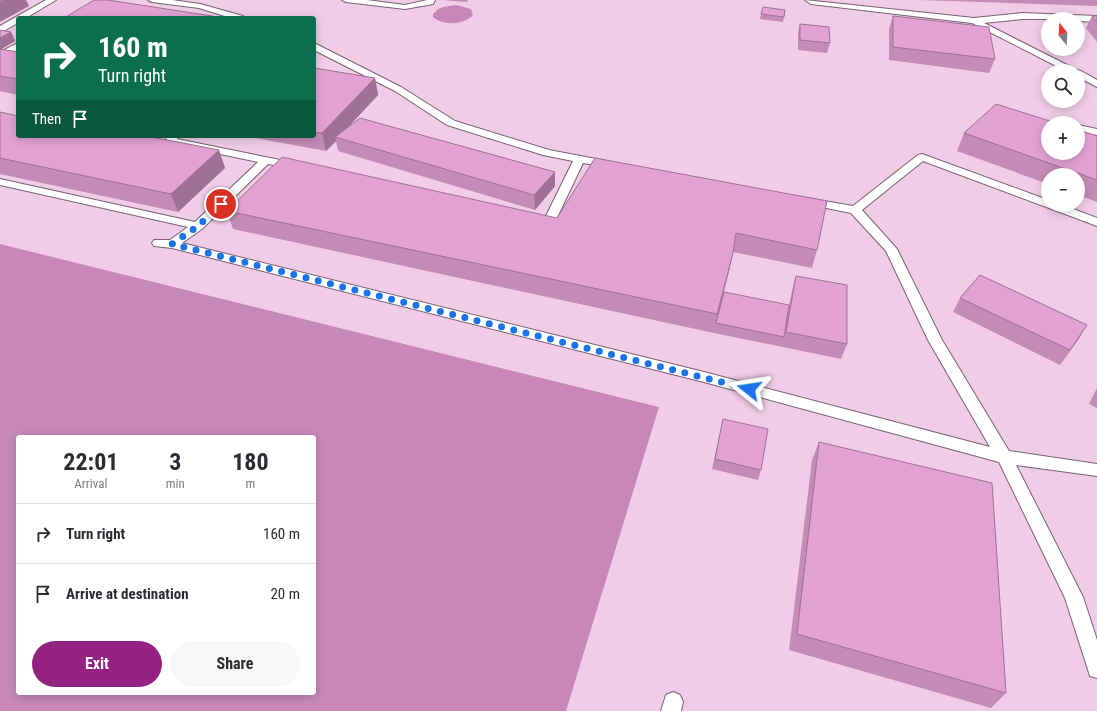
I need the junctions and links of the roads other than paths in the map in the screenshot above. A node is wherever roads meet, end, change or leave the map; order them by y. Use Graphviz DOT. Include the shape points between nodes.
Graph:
graph roads {
  1 [pos="52,0"];
  2 [pos="152,0"];
  3 [pos="346,0"];
  4 [pos="431,0"];
  5 [pos="809,0"];
  6 [pos="24,16"];
  7 [pos="233,16"];
  8 [pos="1097,18"];
  9 [pos="16,21"];
  10 [pos="974,21"];
  11 [pos="0,30"];
  12 [pos="16,47"];
  13 [pos="316,47"];
  14 [pos="0,56"];
  15 [pos="1059,64"];
  16 [pos="1085,77"];
  17 [pos="1097,84"];
  18 [pos="1085,129"];
  19 [pos="1097,132"];
  20 [pos="172,138"];
  21 [pos="579,159"];
  22 [pos="266,160"];
  23 [pos="626,167"];
  24 [pos="304,169"];
  25 [pos="0,182"];
  26 [pos="794,198"];
  27 [pos="1041,201"];
  28 [pos="855,210"];
  29 [pos="1071,212"];
  30 [pos="526,218"];
  31 [pos="1097,222"];
  32 [pos="198,226"];
  33 [pos="158,243"];
  34 [pos="172,244"];
  35 [pos="1004,457"];
  36 [pos="1097,470"];
  37 [pos="1097,669"];
  1 -- 6 [label="lane"];
  2 -- 7 [label="lane" via="200,6"];
  3 -- 4 [label="lane" via="405,7"];
  5 -- 10 [label="lane"];
  8 -- 10 [label="lane" via="1022,16"];
  9 -- 11 [label="lane"];
  10 -- 15 [label="lane"];
  12 -- 14 [label="lane"];
  13 -- 21 [label="lane" via="398,89 451,123 547,153"];
  16 -- 17 [label="lane"];
  18 -- 19 [label="lane"];
  20 -- 22 [label="lane" via="171,140"];
  21 -- 23 [label="lane"];
  21 -- 30 [label="lane" via="549,223"];
  22 -- 24 [label="lane"];
  22 -- 32 [label="lane"];
  25 -- 32 [label="lane"];
  26 -- 28 [label="lane"];
  27 -- 28 [label="lane" via="922,156"];
  28 -- 35 [label="lane" via="891,249 935,340"];
  29 -- 31 [label="lane"];
  32 -- 34 [label="lane"];
  33 -- 34 [label="lane"];
  34 -- 35 [label="lane" via="696,375"];
  35 -- 36 [label="lane"];
  35 -- 37 [label="lane" via="1074,597"];
}
